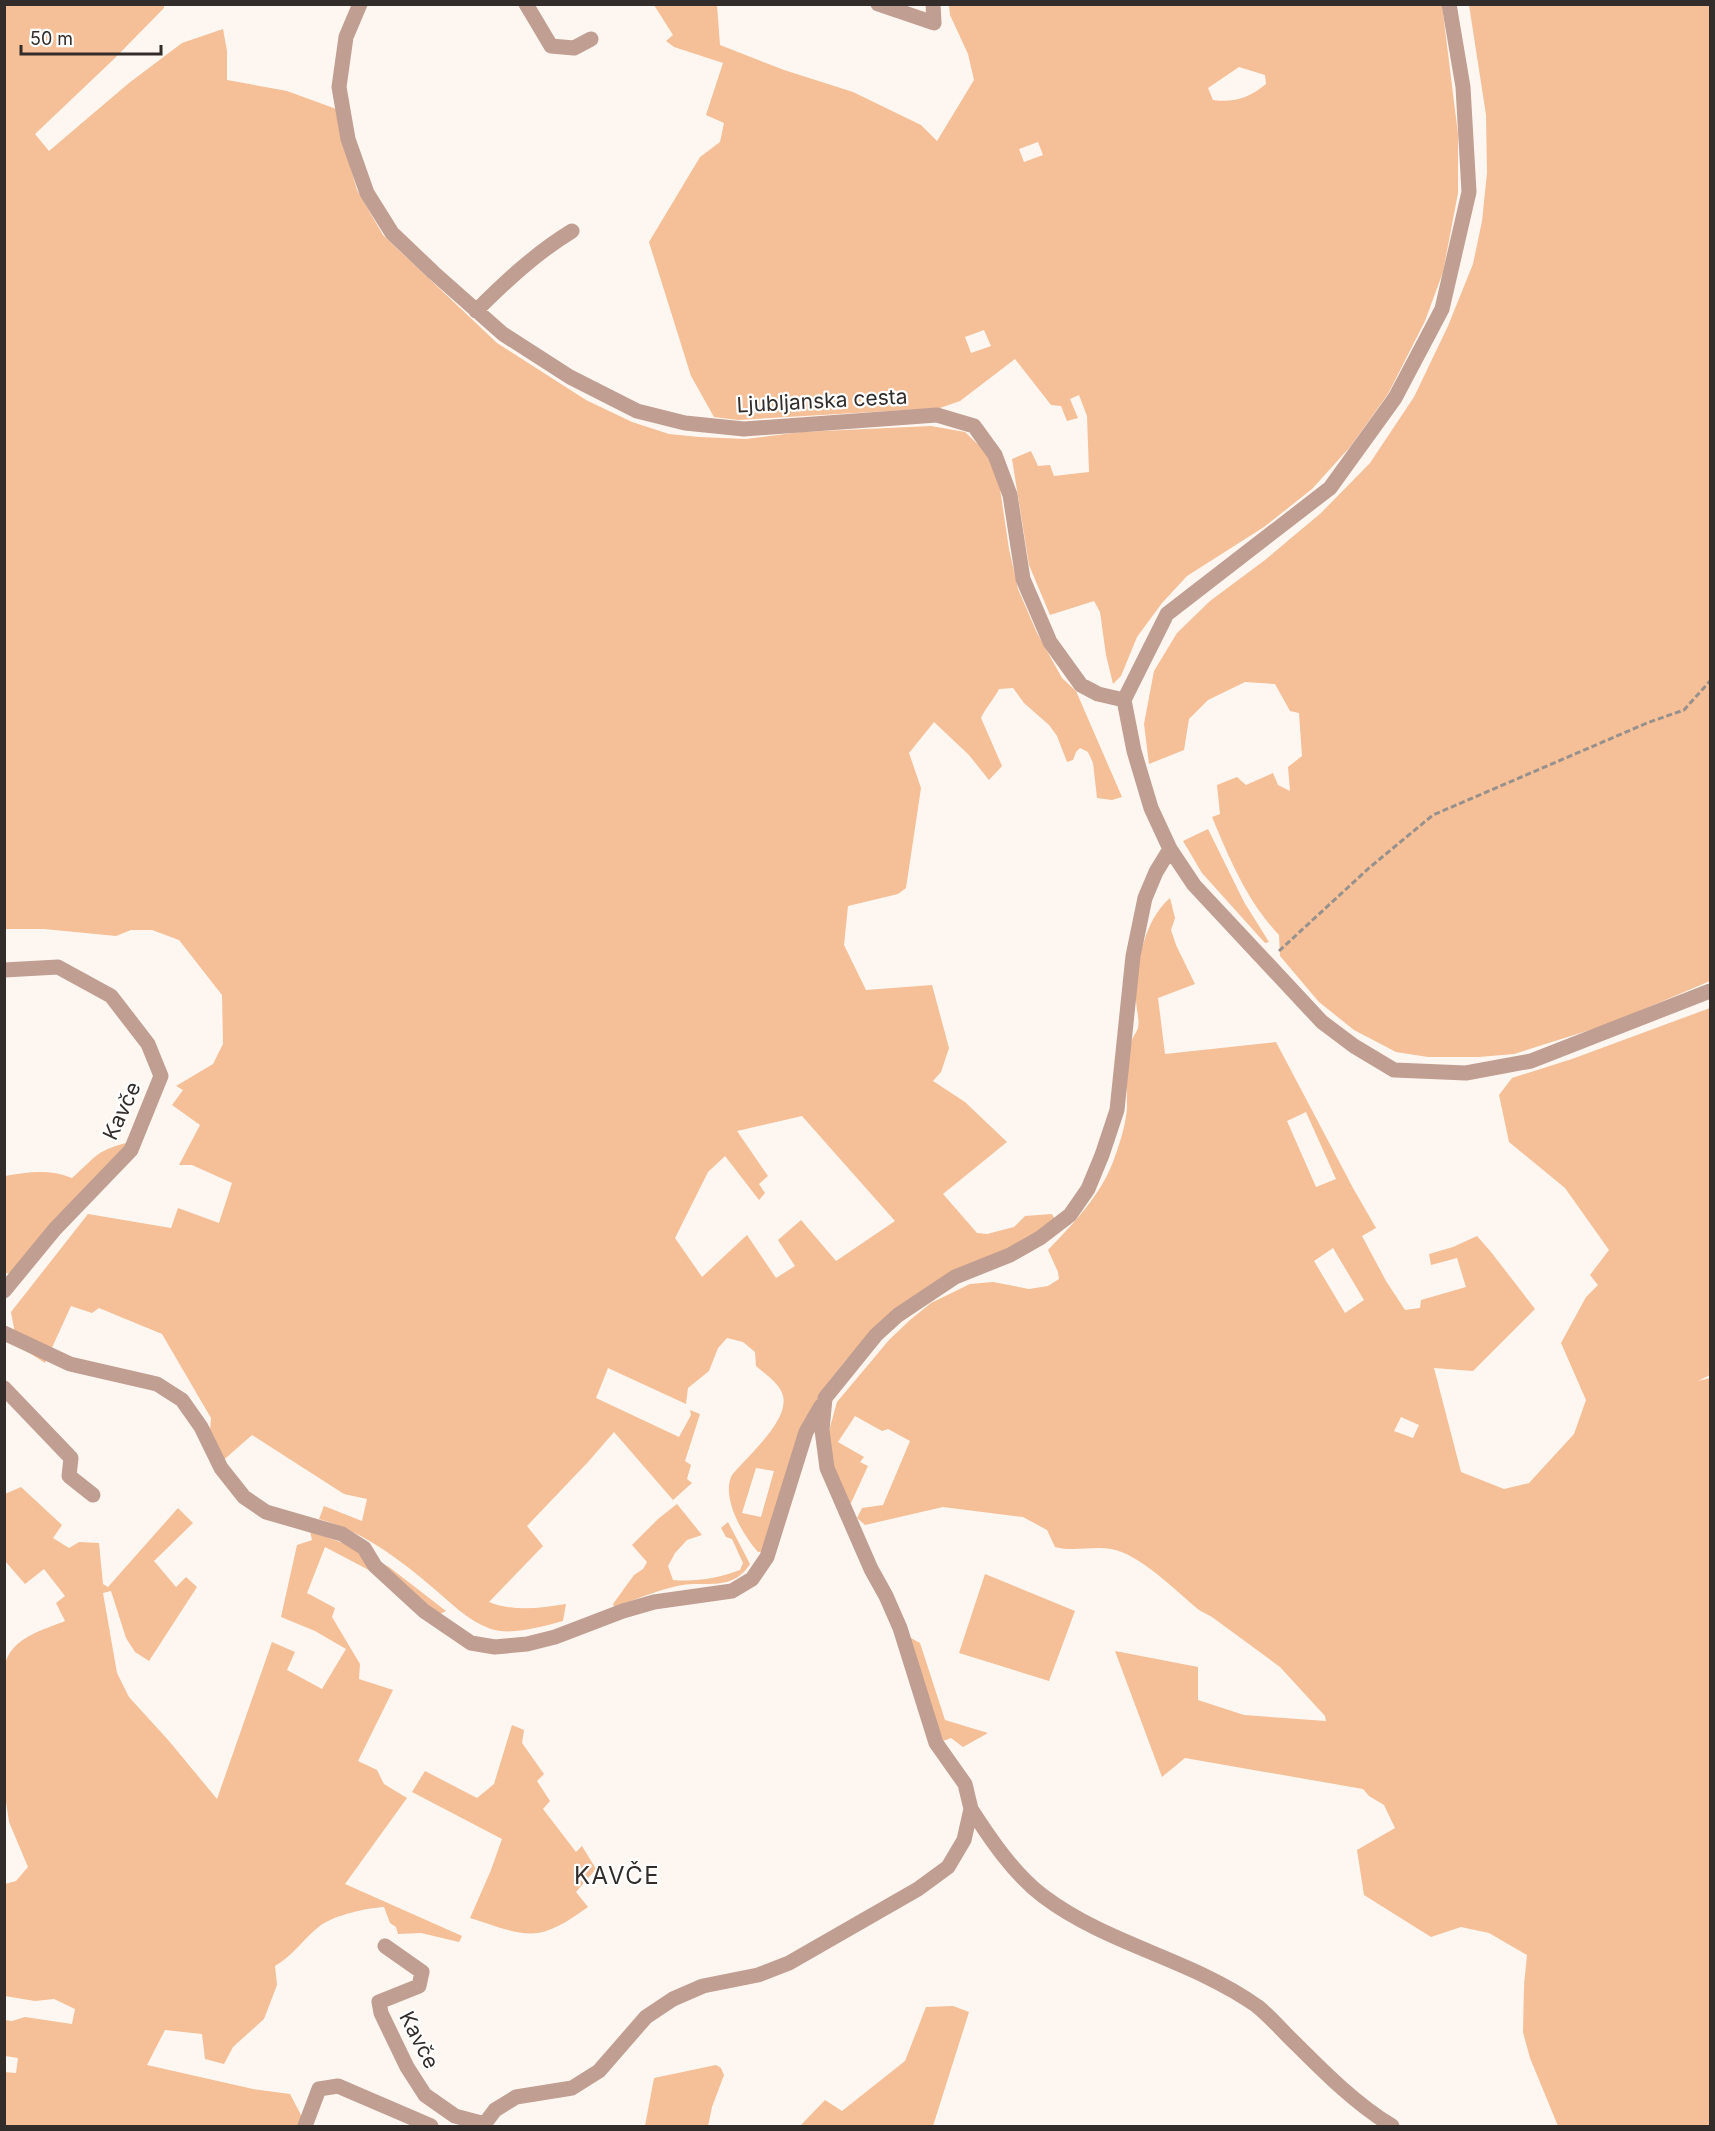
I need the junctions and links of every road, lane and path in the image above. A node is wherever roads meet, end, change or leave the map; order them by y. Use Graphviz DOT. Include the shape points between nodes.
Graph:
graph roads {
  1 [pos="360,4"];
  2 [pos="526,4"];
  3 [pos="878,4"];
  4 [pos="933,4"];
  5 [pos="1449,4"];
  6 [pos="591,39"];
  7 [pos="572,231"];
  8 [pos="476,311"];
  9 [pos="1710,681"];
  10 [pos="1125,700"];
  11 [pos="1170,849"];
  12 [pos="1267,963"];
  13 [pos="4,970"];
  14 [pos="1710,991"];
  15 [pos="4,1291"];
  16 [pos="4,1333"];
  17 [pos="4,1388"];
  18 [pos="825,1398"];
  19 [pos="93,1495"];
  20 [pos="971,1809"];
  21 [pos="385,1946"];
  22 [pos="484,2125"];
  23 [pos="305,2127"];
  24 [pos="430,2127"];
  25 [pos="1392,2127"];
  1 -- 8 [label="street, Ljubljanska cesta" via="346,37 339,87 348,139 367,193 392,232"];
  2 -- 6 [label="street" via="551,46 574,48"];
  3 -- 4 [label="street" via="934,23"];
  5 -- 10 [label="street" via="1463,87 1469,192 1442,309 1395,398 1330,488 1167,614"];
  7 -- 8 [label="street" via="547,246"];
  8 -- 10 [label="street, Ljubljanska cesta" via="503,334 570,377 637,411 685,423 744,429 937,415 974,426 996,455 1010,495 1023,579 1050,642 1081,684 1098,694"];
  9 -- 12 [label="path" via="1684,710 1433,815 1369,868"];
  10 -- 11 [label="street" via="1134,751 1151,808"];
  11 -- 12 [label="street" via="1194,885"];
  11 -- 18 [label="street" via="1145,898 1133,956 1117,1110 1088,1190 1070,1215 1040,1238 956,1277 898,1315 876,1335"];
  12 -- 14 [label="street" via="1322,1022 1394,1070 1466,1072 1531,1061"];
  13 -- 15 [label="street, Kavče" via="58,967 111,996 148,1044 161,1076 131,1150 55,1228"];
  16 -- 18 [label="street" via="70,1364 157,1384 182,1400 201,1427 221,1468 244,1497 266,1512 342,1534 364,1548 375,1566 424,1611 471,1643 495,1647 555,1637 654,1602 732,1591 752,1579 767,1557 806,1432"];
  17 -- 19 [label="street" via="71,1458 69,1476"];
  18 -- 20 [label="street" via="822,1430 827,1468 900,1628 936,1743 965,1784"];
  20 -- 22 [label="street" via="964,1840 948,1867 918,1889 789,1963 673,1998 646,2017 599,2071 572,2088 516,2097 495,2110"];
  20 -- 25 [label="street" via="994,1844 1042,1896 1136,1947 1197,1971 1258,2007 1342,2090"];
  21 -- 22 [label="street, Kavče" via="422,1972 419,1986 379,2002 407,2067 425,2095 455,2116"];
  23 -- 24 [label="street" via="319,2090 338,2086"];
}
